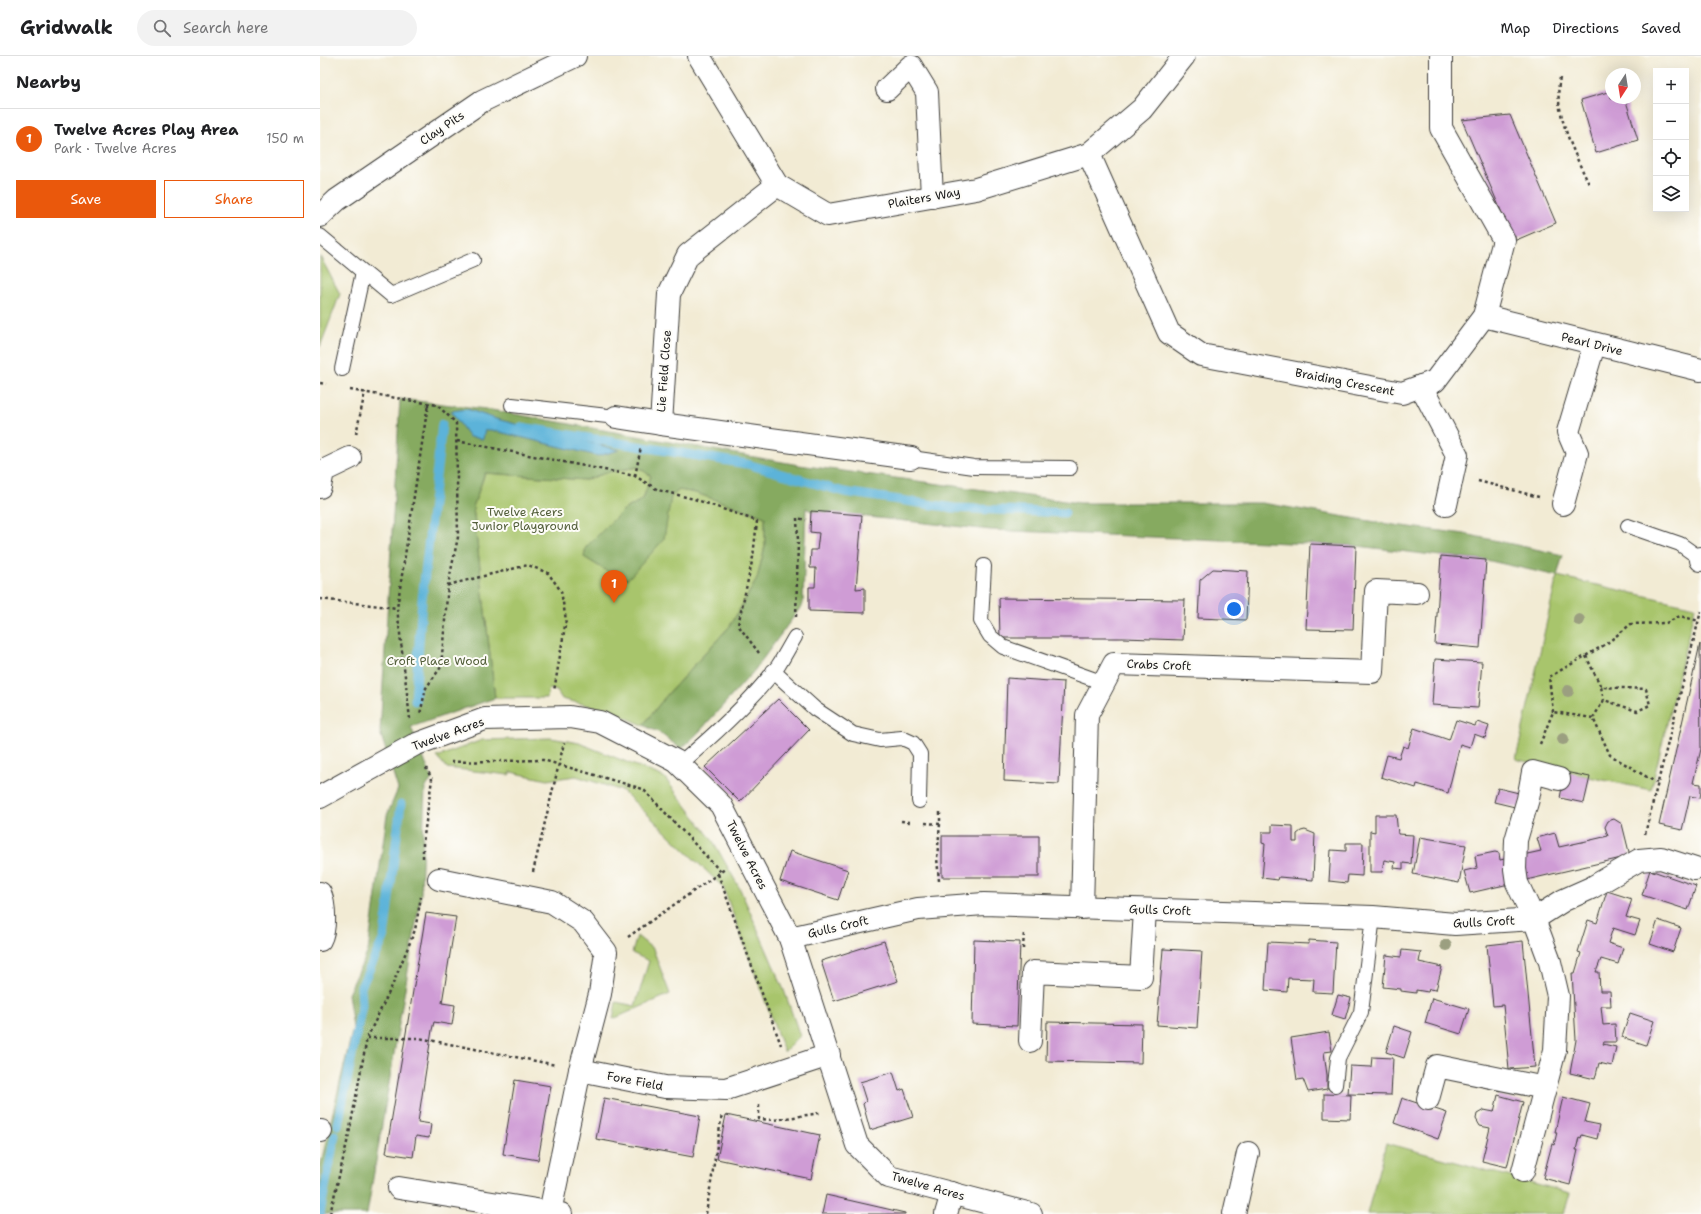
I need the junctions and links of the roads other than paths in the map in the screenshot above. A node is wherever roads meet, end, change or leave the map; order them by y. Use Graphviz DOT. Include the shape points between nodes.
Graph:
graph roads {
  1 [pos="575,56"];
  2 [pos="699,56"];
  3 [pos="1184,56"];
  4 [pos="1441,56"];
  5 [pos="888,89"];
  6 [pos="1089,154"];
  7 [pos="777,186"];
  8 [pos="932,197"];
  9 [pos="321,214"];
  10 [pos="320,236"];
  11 [pos="473,260"];
  12 [pos="363,272"];
  13 [pos="1484,316"];
  14 [pos="1594,345"];
  15 [pos="342,369"];
  16 [pos="1701,370"];
  17 [pos="1421,386"];
  18 [pos="512,405"];
  19 [pos="616,417"];
  20 [pos="661,424"];
  21 [pos="350,458"];
  22 [pos="911,458"];
  23 [pos="1070,468"];
  24 [pos="320,487"];
  25 [pos="1563,504"];
  26 [pos="1446,505"];
  27 [pos="1628,526"];
  28 [pos="1701,559"];
  29 [pos="984,566"];
  30 [pos="1417,593"];
  31 [pos="795,637"];
  32 [pos="773,671"];
  33 [pos="1104,683"];
  34 [pos="680,764"];
  35 [pos="1559,779"];
  36 [pos="320,797"];
  37 [pos="919,801"];
  38 [pos="1695,869"];
  39 [pos="440,879"];
  40 [pos="320,893"];
  41 [pos="1082,908"];
  42 [pos="1145,910"];
  43 [pos="1373,917"];
  44 [pos="1534,919"];
  45 [pos="790,938"];
  46 [pos="320,940"];
  47 [pos="1030,1041"];
  48 [pos="829,1055"];
  49 [pos="580,1070"];
  50 [pos="1335,1085"];
  51 [pos="1545,1088"];
  52 [pos="1428,1099"];
  53 [pos="1248,1153"];
  54 [pos="1523,1170"];
  55 [pos="399,1188"];
  56 [pos="952,1193"];
  57 [pos="556,1213"];
  58 [pos="946,1214"];
  59 [pos="1031,1214"];
  60 [pos="1234,1214"];
  1 -- 9 [label="street, Clay Pits" via="482,101 337,200"];
  2 -- 7 [label="street, Plaiters Way"];
  3 -- 6 [label="street, Plaiters Way" via="1142,109"];
  4 -- 13 [label="street, Braiding Crescent" via="1442,128 1504,240"];
  5 -- 8 [label="street" via="911,66 927,92"];
  6 -- 8 [label="street, Plaiters Way" via="976,189"];
  6 -- 17 [label="street, Braiding Crescent" via="1169,332 1201,355 1402,393"];
  7 -- 8 [label="street, Plaiters Way" via="828,215"];
  7 -- 20 [label="street, Lie Field Close" via="688,255 669,294"];
  10 -- 12 [label="lane"];
  11 -- 12 [label="lane" via="391,296"];
  12 -- 15 [label="lane"];
  13 -- 14 [label="street, Pearl Drive"];
  13 -- 17 [label="street, Braiding Crescent" via="1435,381"];
  14 -- 16 [label="street, Pearl Drive"];
  14 -- 25 [label="street" via="1568,432 1577,453"];
  17 -- 26 [label="street" via="1457,455"];
  18 -- 19 [label="lane"];
  19 -- 20 [label="street"];
  20 -- 22 [label="street, Lie Field Close"];
  21 -- 24 [label="street" via="323,471"];
  22 -- 23 [label="lane" via="974,467"];
  27 -- 28 [label="lane" via="1680,544"];
  29 -- 33 [label="lane" via="981,621 990,636 1003,647"];
  30 -- 33 [label="street, Crabs Croft" via="1376,591 1372,672 1114,664"];
  31 -- 32 [label="lane"];
  32 -- 34 [label="lane" via="723,727"];
  32 -- 37 [label="lane" via="815,709 853,734 880,740 902,738 913,743 920,754"];
  33 -- 41 [label="street, Crabs Croft" via="1087,715"];
  34 -- 36 [label="street, Twelve Acres" via="600,722 570,717 485,719 414,745"];
  34 -- 45 [label="street, Twelve Acres" via="721,805"];
  35 -- 44 [label="street, Gulls Croft" via="1533,772 1516,840 1514,856 1517,883"];
  38 -- 44 [label="street, Gulls Croft" via="1661,858 1639,860"];
  39 -- 49 [label="street" via="552,902 583,922 606,952 600,994"];
  40 -- 46 [label="street" via="323,899 323,934"];
  41 -- 42 [label="street, Gulls Croft"];
  41 -- 45 [label="street, Gulls Croft" via="984,904 918,909"];
  42 -- 43 [label="street, Gulls Croft"];
  42 -- 47 [label="street" via="1141,977 1033,972"];
  43 -- 44 [label="street, Gulls Croft" via="1455,924"];
  43 -- 50 [label="lane" via="1361,1012 1338,1058"];
  44 -- 51 [label="street, Gulls Croft" via="1550,962 1558,996 1555,1050"];
  45 -- 48 [label="street, Twelve Acres"];
  48 -- 49 [label="street, Fore Field" via="726,1089 665,1087"];
  48 -- 56 [label="street, Twelve Acres" via="857,1145 889,1177"];
  49 -- 57 [label="street"];
  51 -- 52 [label="street" via="1437,1066"];
  51 -- 54 [label="street, Gulls Croft"];
  53 -- 60 [label="street"];
  55 -- 57 [label="street"];
  56 -- 58 [label="street"];
  56 -- 59 [label="street, Twelve Acres"];
}
